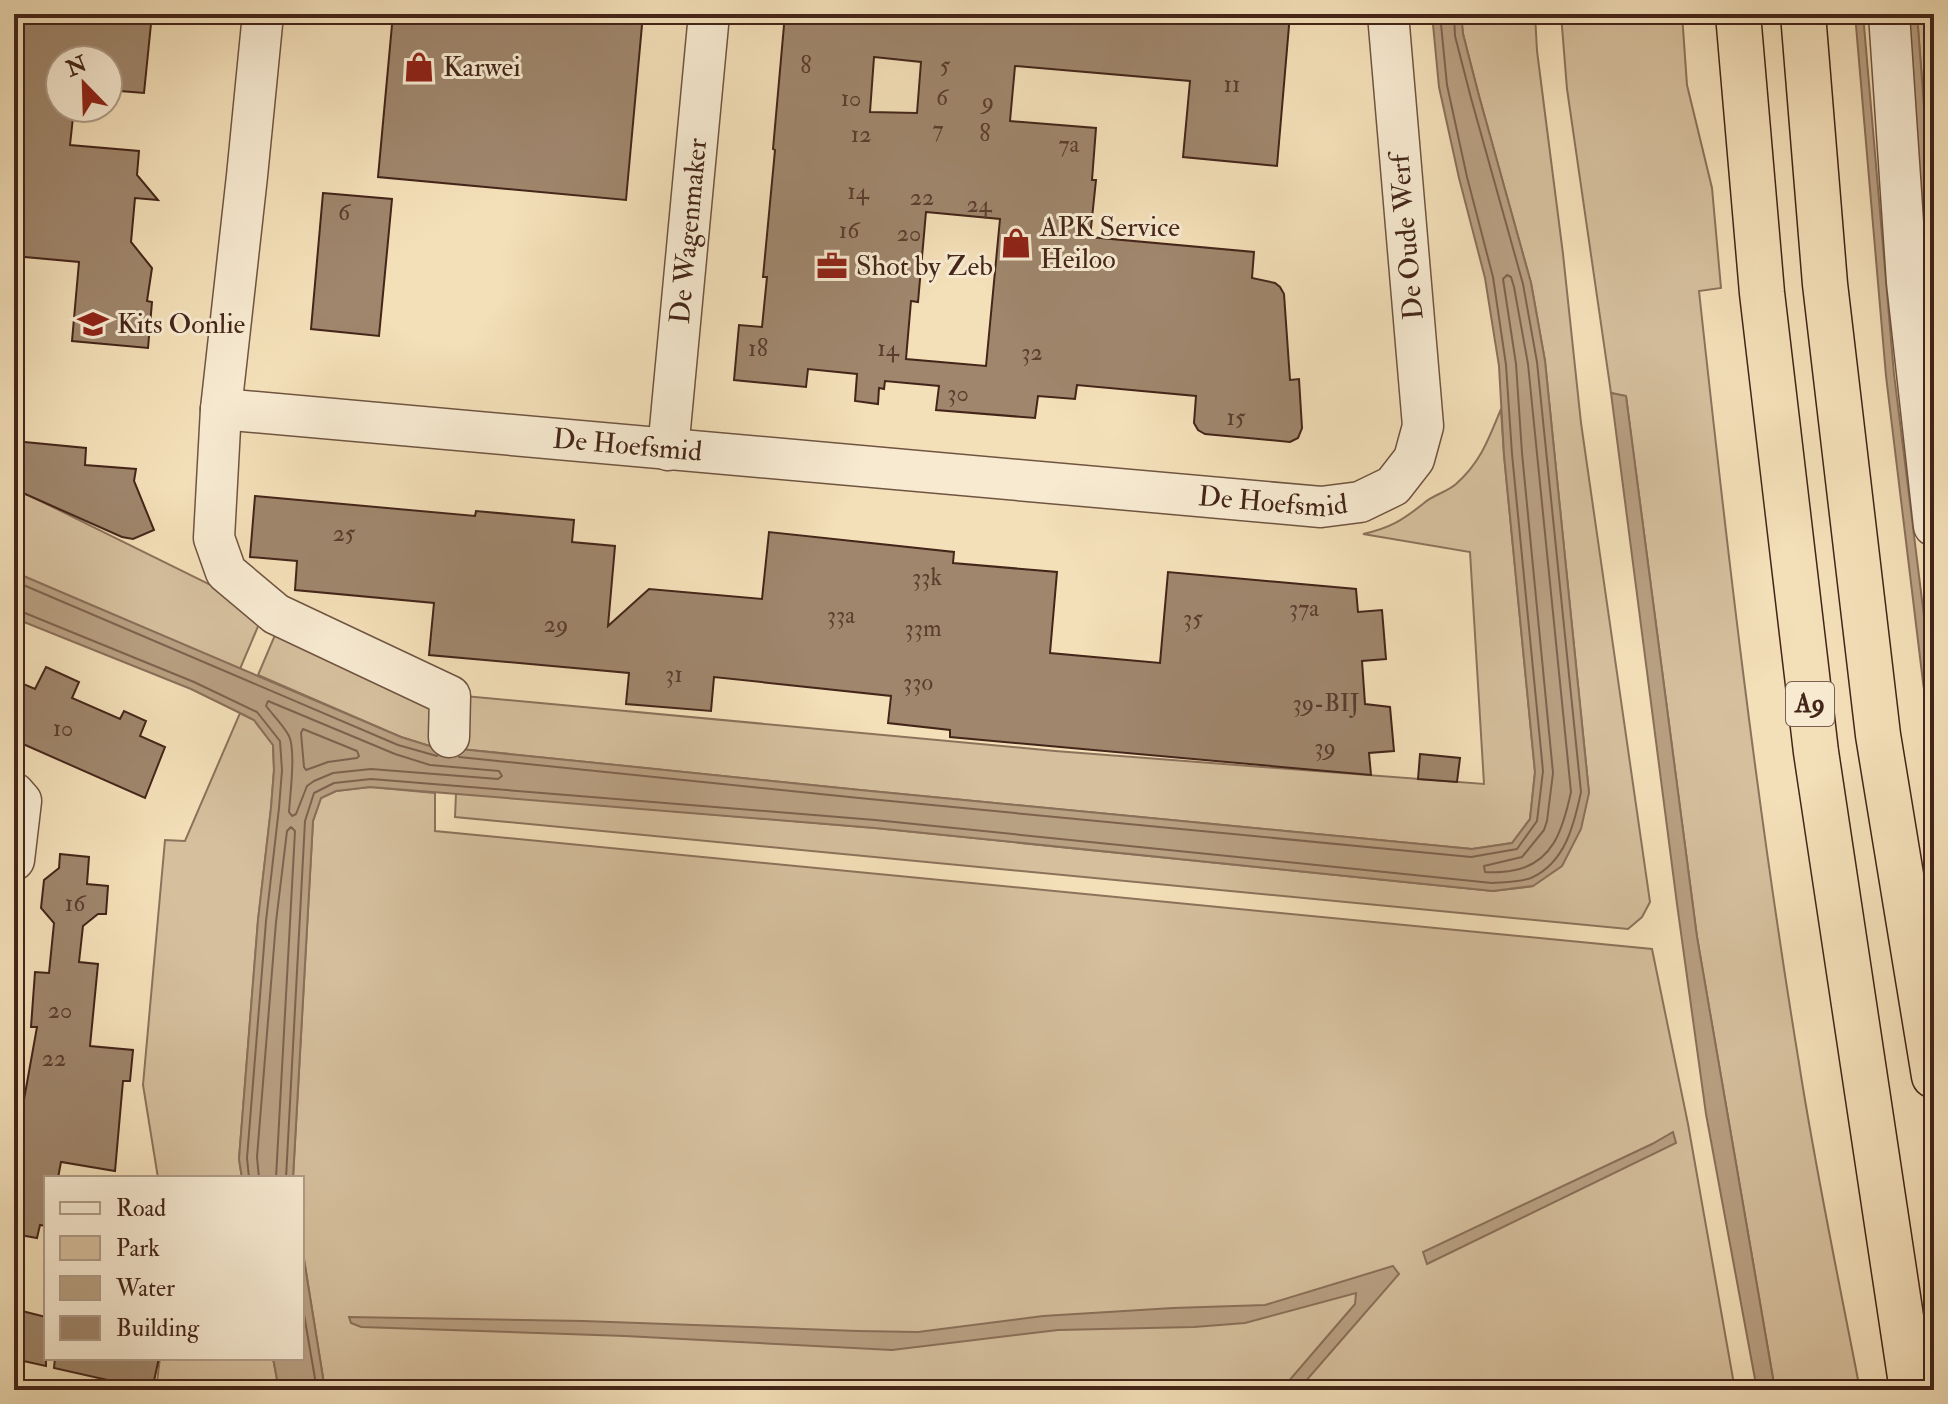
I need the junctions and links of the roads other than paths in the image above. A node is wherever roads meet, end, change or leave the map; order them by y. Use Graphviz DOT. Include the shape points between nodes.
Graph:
graph roads {
  1 [pos="263,14"];
  2 [pos="709,14"];
  3 [pos="1388,14"];
  4 [pos="1738,14"];
  5 [pos="1803,14"];
  6 [pos="1889,14"];
  7 [pos="221,409"];
  8 [pos="668,450"];
  9 [pos="1414,459"];
  10 [pos="1934,526"];
  11 [pos="449,737"];
  12 [pos="14,793"];
  13 [pos="14,860"];
  14 [pos="1934,1076"];
  15 [pos="1912,1390"];
  1 -- 7 [label="street"];
  2 -- 8 [label="street, De Wagenmaker"];
  3 -- 9 [label="street, De Oude Werf" via="1423,426"];
  4 -- 15 [label="highway, A9" via="1762,293 1816,752"];
  5 -- 14 [label="highway, A9" via="1825,284 1878,735"];
  6 -- 10 [label="street" via="1907,282"];
  7 -- 8 [label="street, De Hoefsmid"];
  7 -- 11 [label="street" via="214,538 226,572 276,614 450,696"];
  8 -- 9 [label="street, De Hoefsmid" via="1321,507 1360,502 1393,486"];
  12 -- 13 [label="street" via="21,801"];
}
